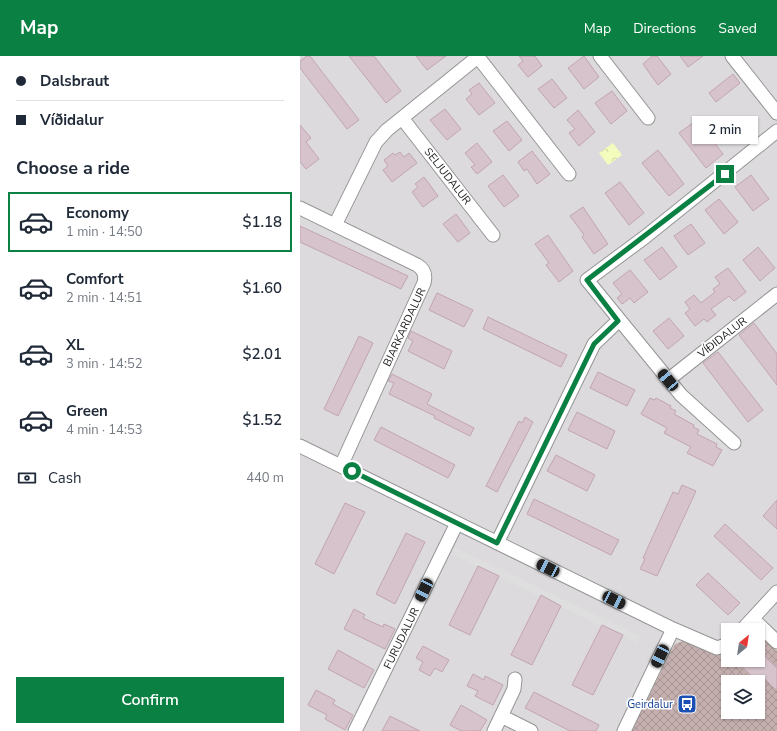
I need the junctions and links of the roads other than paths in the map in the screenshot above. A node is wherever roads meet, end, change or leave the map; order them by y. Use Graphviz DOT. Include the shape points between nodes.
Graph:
graph roads {
  1 [pos="600,56"];
  2 [pos="732,56"];
  3 [pos="478,57"];
  4 [pos="777,113"];
  5 [pos="402,118"];
  6 [pos="648,118"];
  7 [pos="777,131"];
  8 [pos="569,174"];
  9 [pos="300,208"];
  10 [pos="335,225"];
  11 [pos="493,235"];
  12 [pos="777,294"];
  13 [pos="618,321"];
  14 [pos="668,380"];
  15 [pos="734,443"];
  16 [pos="300,446"];
  17 [pos="341,466"];
  18 [pos="457,523"];
  19 [pos="497,543"];
  20 [pos="777,592"];
  21 [pos="753,619"];
  22 [pos="749,623"];
  23 [pos="673,629"];
  24 [pos="777,642"];
  25 [pos="721,647"];
  26 [pos="515,679"];
  27 [pos="501,716"];
  28 [pos="355,731"];
  29 [pos="494,731"];
  30 [pos="531,731"];
  31 [pos="624,731"];
  1 -- 6 [label="street"];
  2 -- 4 [label="street"];
  3 -- 5 [label="street"];
  3 -- 8 [label="street"];
  5 -- 10 [label="street" via="376,142"];
  5 -- 11 [label="street, SELJUDALUR"];
  7 -- 13 [label="street" via="587,280"];
  9 -- 10 [label="street, BJARKARDALUR"];
  10 -- 17 [label="street, BJARKARDALUR" via="420,267 425,276"];
  12 -- 14 [label="street, VÍÐIDALUR"];
  13 -- 14 [label="street"];
  13 -- 19 [label="street" via="594,344"];
  14 -- 15 [label="street"];
  16 -- 17 [label="street"];
  17 -- 18 [label="street"];
  18 -- 19 [label="street"];
  18 -- 28 [label="street, FURUDALUR"];
  19 -- 23 [label="street"];
  20 -- 21 [label="street"];
  21 -- 22 [label="street"];
  21 -- 24 [label="street"];
  23 -- 25 [label="street" via="717,648"];
  23 -- 31 [label="street"];
  26 -- 27 [label="street" via="514,689"];
  27 -- 29 [label="street"];
  27 -- 30 [label="street"];
}
